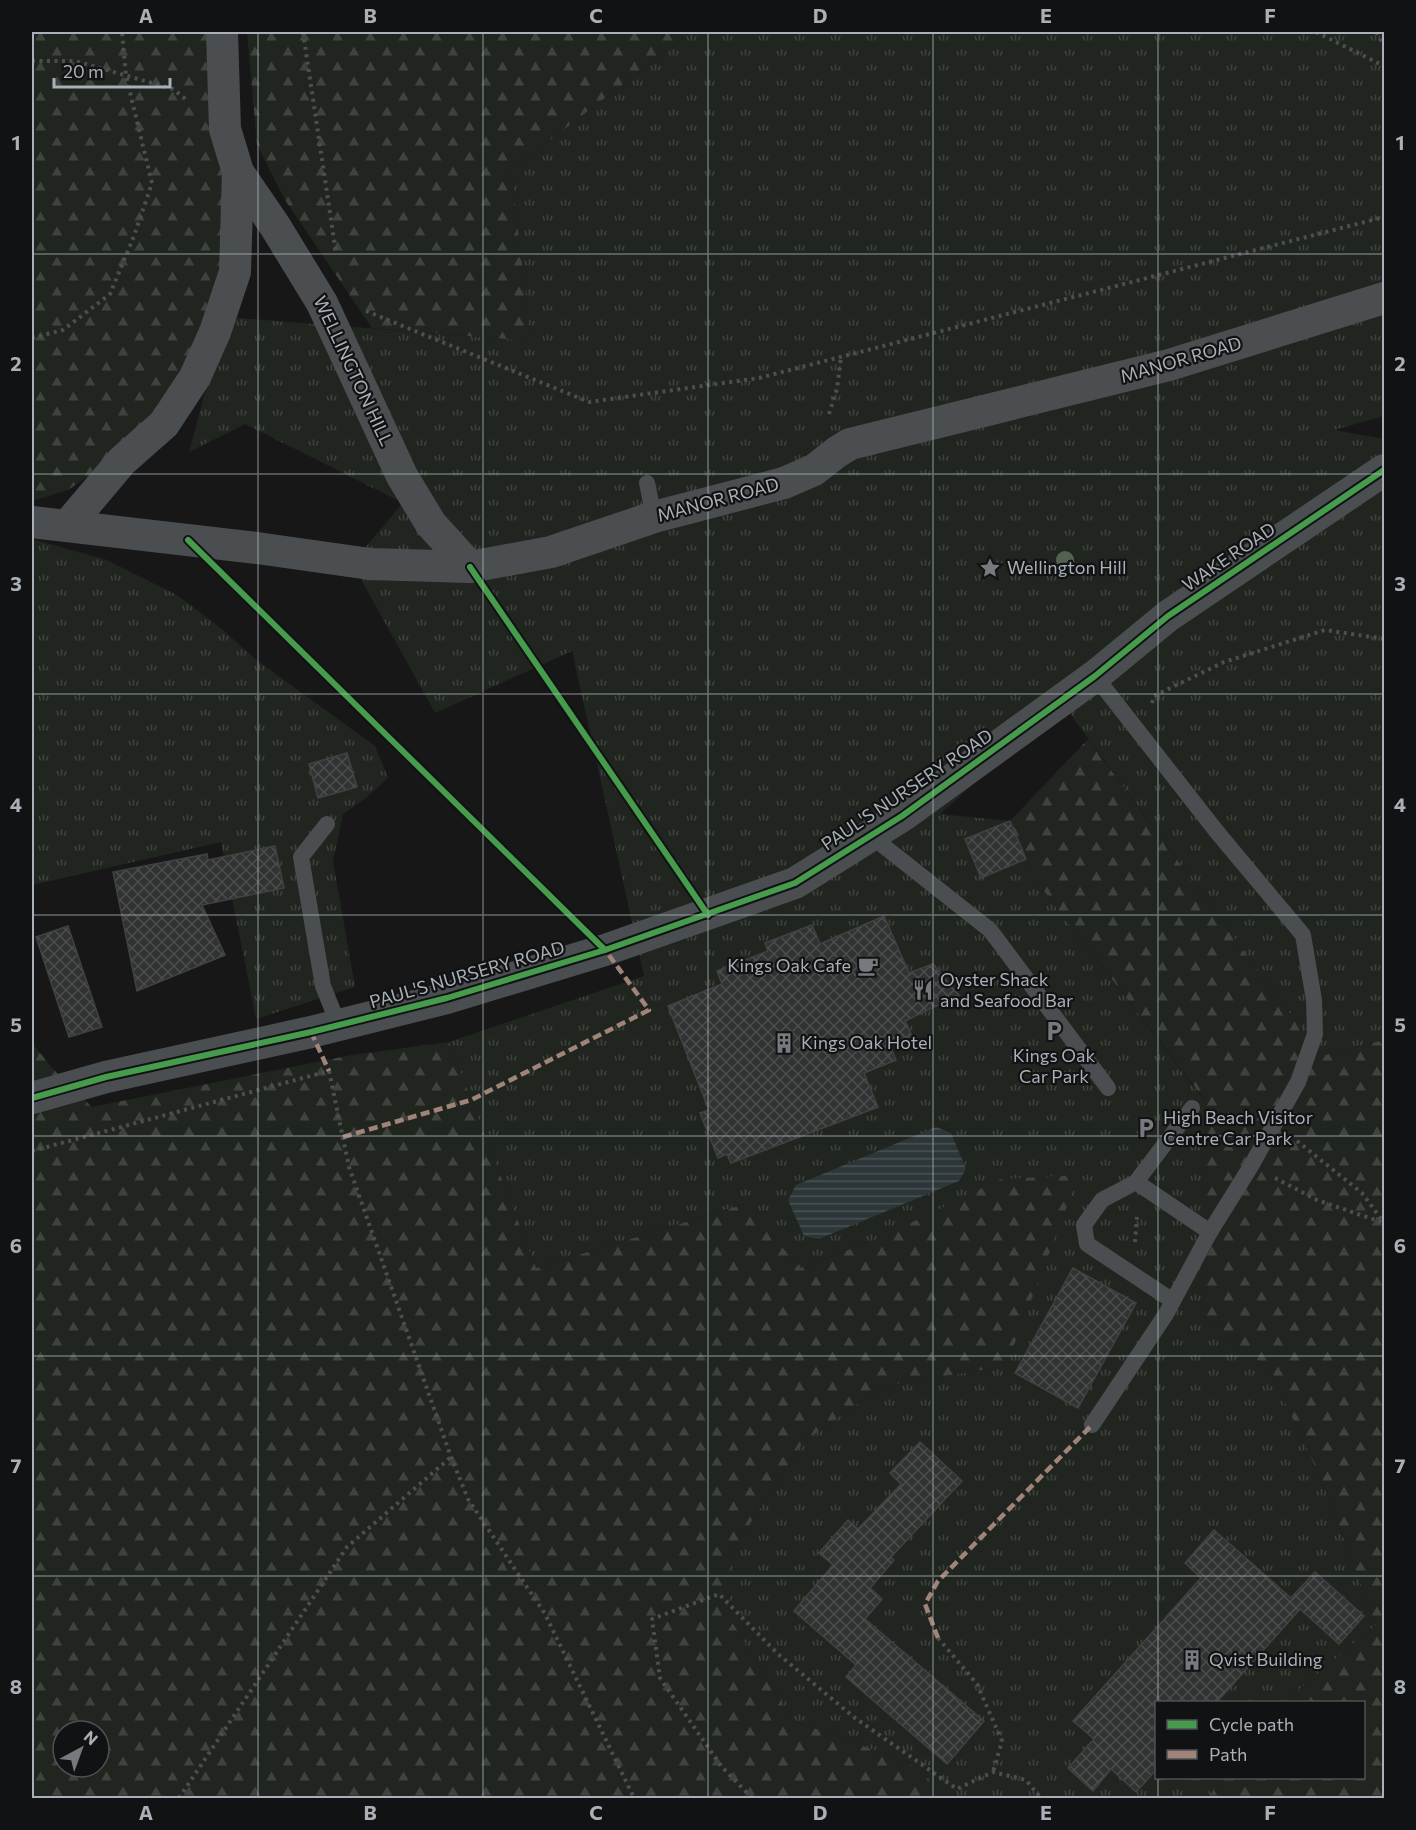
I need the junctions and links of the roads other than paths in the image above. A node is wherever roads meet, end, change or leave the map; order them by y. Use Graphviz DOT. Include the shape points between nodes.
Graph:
graph roads {
  1 [pos="222,32"];
  2 [pos="238,172"];
  3 [pos="1384,298"];
  4 [pos="1384,470"];
  5 [pos="647,483"];
  6 [pos="654,517"];
  7 [pos="32,522"];
  8 [pos="68,525"];
  9 [pos="470,567"];
  10 [pos="1095,676"];
  11 [pos="327,824"];
  12 [pos="871,836"];
  13 [pos="339,1026"];
  14 [pos="1108,1088"];
  15 [pos="32,1098"];
  16 [pos="1192,1108"];
  17 [pos="1140,1184"];
  18 [pos="1210,1233"];
  19 [pos="1173,1301"];
  20 [pos="1092,1425"];
  1 -- 2 [label="street, WELLINGTON HILL" via="225,129"];
  2 -- 8 [label="street, WELLINGTON HILL" via="235,272 195,377 164,424 122,461"];
  2 -- 9 [label="street, WELLINGTON HILL" via="322,303 402,476 432,524"];
  3 -- 6 [label="street, MANOR ROAD" via="1169,365 850,444 814,470 784,483"];
  4 -- 10 [label="street, WAKE ROAD" via="1168,616"];
  5 -- 6 [label="lane"];
  6 -- 9 [label="street, MANOR ROAD" via="551,552"];
  7 -- 8 [label="street, MANOR ROAD"];
  8 -- 9 [label="street, MANOR ROAD" via="370,564"];
  10 -- 12 [label="street, PAUL'S NURSERY ROAD"];
  10 -- 18 [label="lane" via="1303,935 1314,1000 1315,1034 1298,1082"];
  11 -- 13 [label="lane" via="301,857 323,986"];
  12 -- 13 [label="street, PAUL'S NURSERY ROAD" via="795,884 681,925 447,998"];
  12 -- 14 [label="lane" via="990,930"];
  13 -- 15 [label="street, PAUL'S NURSERY ROAD" via="106,1077"];
  16 -- 17 [label="lane"];
  17 -- 18 [label="lane"];
  17 -- 19 [label="lane" via="1102,1200 1084,1225 1087,1244"];
  18 -- 19 [label="lane"];
  19 -- 20 [label="lane"];
}
